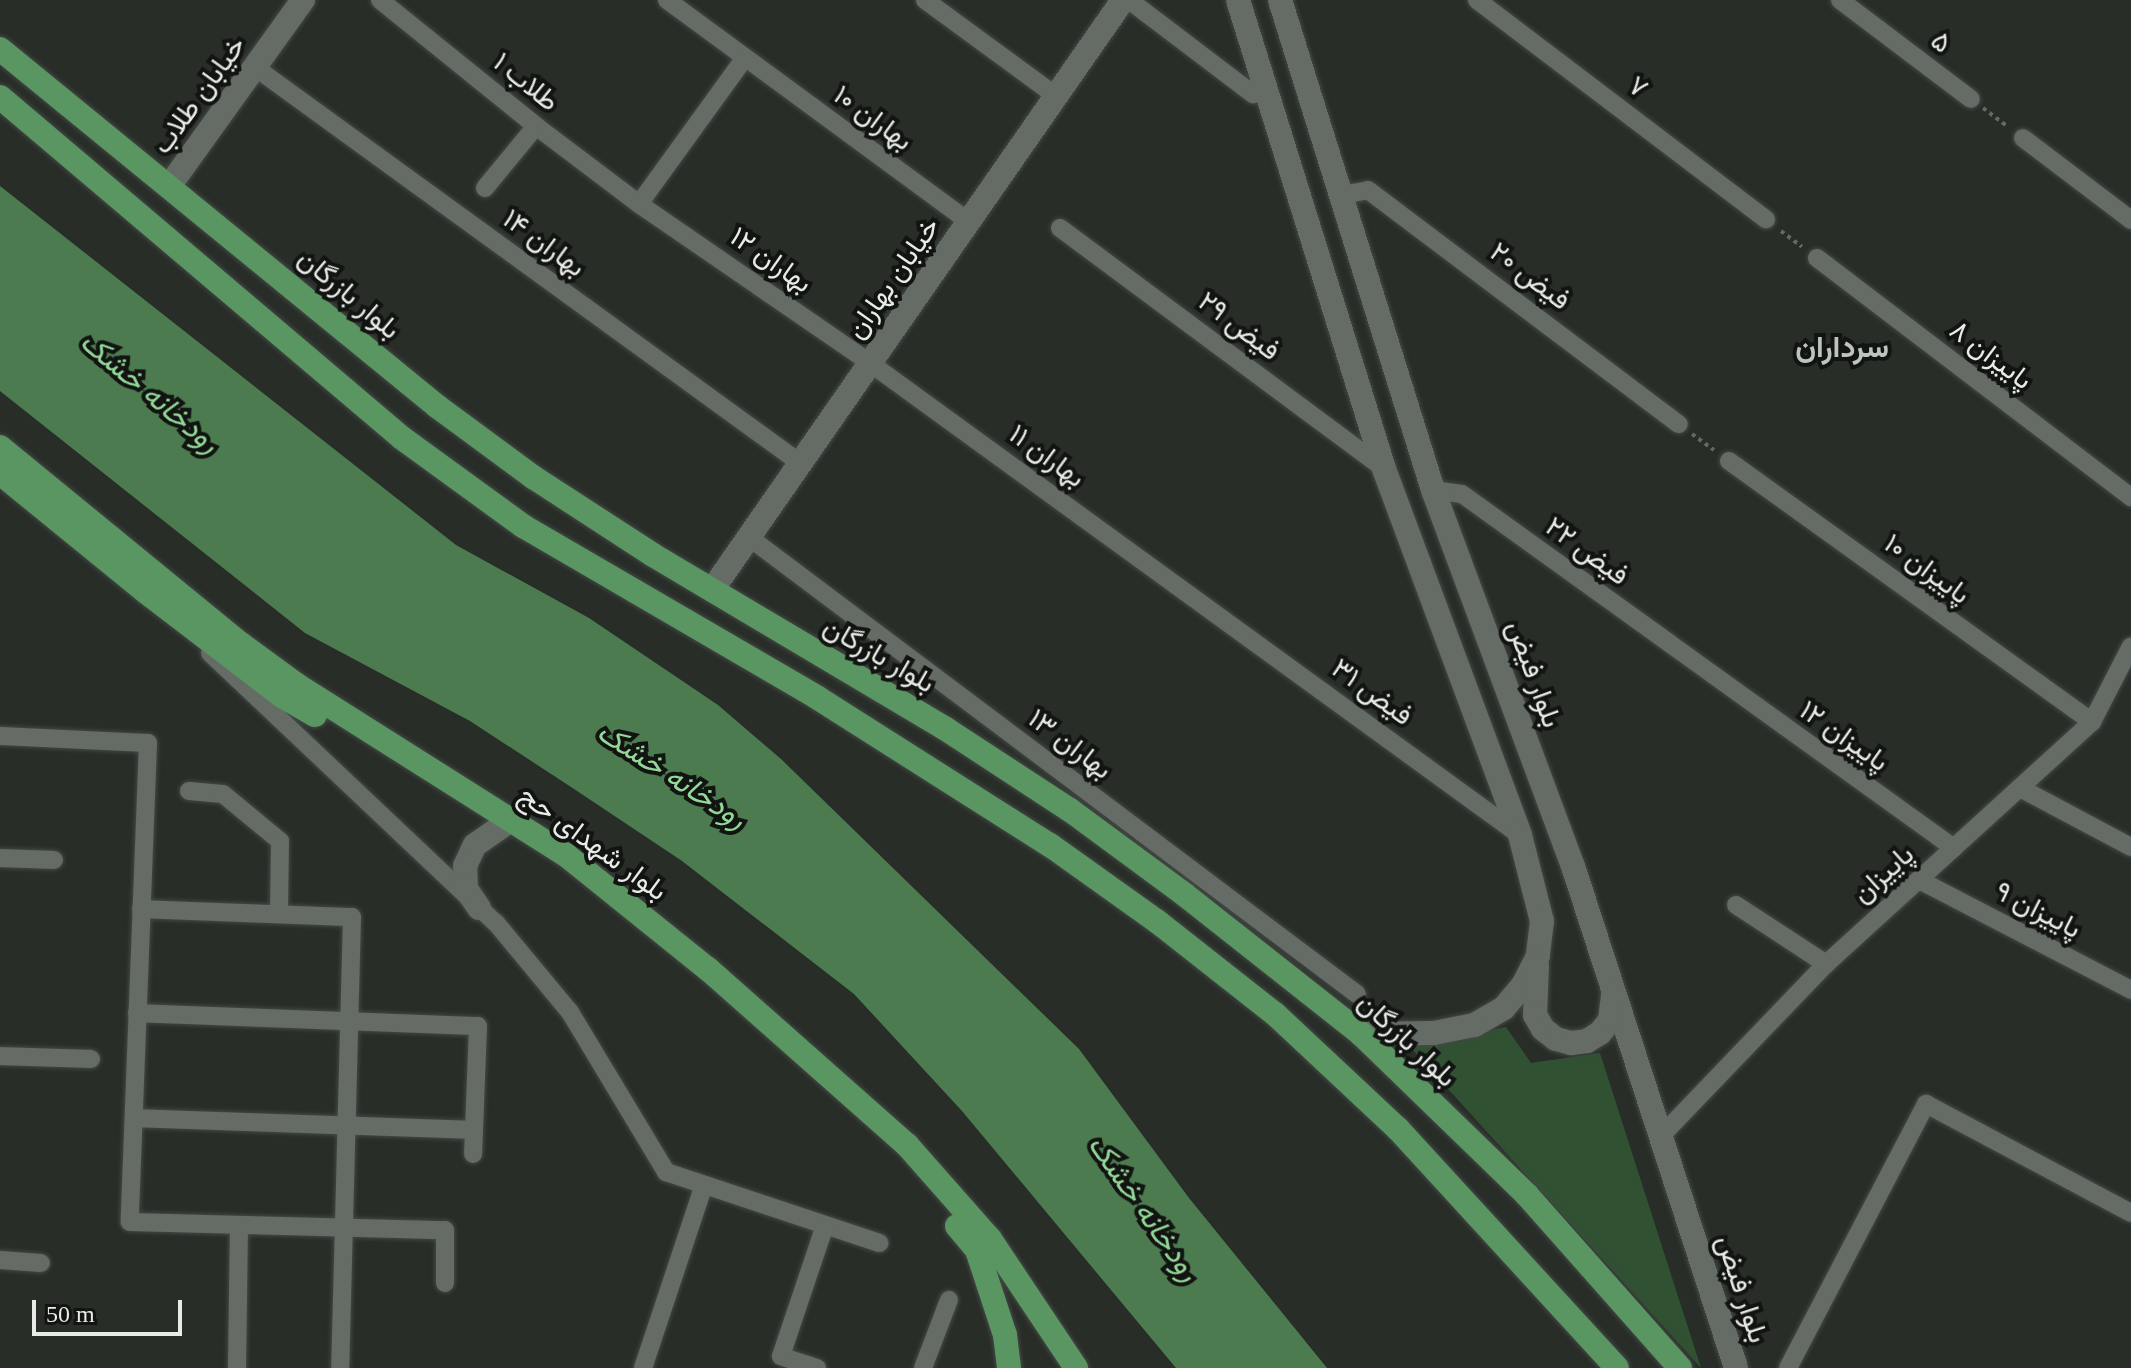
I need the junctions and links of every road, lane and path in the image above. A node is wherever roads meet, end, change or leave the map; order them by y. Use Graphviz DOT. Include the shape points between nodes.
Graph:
graph roads {
  1 [pos="303,0"];
  2 [pos="380,0"];
  3 [pos="667,0"];
  4 [pos="925,0"];
  5 [pos="1126,0"];
  6 [pos="1238,0"];
  7 [pos="1280,0"];
  8 [pos="1477,0"];
  9 [pos="1840,0"];
  10 [pos="0,49"];
  11 [pos="744,59"];
  12 [pos="256,68"];
  13 [pos="1253,94"];
  14 [pos="1056,96"];
  15 [pos="0,97"];
  16 [pos="1971,99"];
  17 [pos="536,126"];
  18 [pos="2023,138"];
  19 [pos="170,185"];
  20 [pos="485,188"];
  21 [pos="1341,195"];
  22 [pos="639,204"];
  23 [pos="1766,219"];
  24 [pos="2131,220"];
  25 [pos="969,222"];
  26 [pos="1060,228"];
  27 [pos="1817,258"];
  28 [pos="870,363"];
  29 [pos="1395,368"];
  30 [pos="1356,380"];
  31 [pos="1679,424"];
  32 [pos="0,447"];
  33 [pos="1729,461"];
  34 [pos="800,463"];
  35 [pos="1384,469"];
  36 [pos="0,473"];
  37 [pos="1433,490"];
  38 [pos="2131,497"];
  39 [pos="750,538"];
  40 [pos="712,590"];
  41 [pos="146,592"];
  42 [pos="1191,595"];
  43 [pos="2131,646"];
  44 [pos="1702,669"];
  45 [pos="2092,722"];
  46 [pos="0,736"];
  47 [pos="2020,788"];
  48 [pos="189,791"];
  49 [pos="501,827"];
  50 [pos="1520,835"];
  51 [pos="2131,847"];
  52 [pos="1954,848"];
  53 [pos="0,858"];
  54 [pos="54,860"];
  55 [pos="1919,880"];
  56 [pos="1184,894"];
  57 [pos="1736,905"];
  58 [pos="479,908"];
  59 [pos="141,909"];
  60 [pos="279,914"];
  61 [pos="1158,922"];
  62 [pos="1538,956"];
  63 [pos="1826,964"];
  64 [pos="1612,989"];
  65 [pos="2131,990"];
  66 [pos="1357,994"];
  67 [pos="137,1013"];
  68 [pos="349,1021"];
  69 [pos="1361,1034"];
  70 [pos="0,1056"];
  71 [pos="91,1059"];
  72 [pos="134,1118"];
  73 [pos="346,1126"];
  74 [pos="474,1130"];
  75 [pos="1660,1137"];
  76 [pos="473,1154"];
  77 [pos="704,1185"];
  78 [pos="2131,1213"];
  79 [pos="239,1225"];
  80 [pos="825,1225"];
  81 [pos="344,1227"];
  82 [pos="880,1243"];
  83 [pos="0,1260"];
  84 [pos="41,1263"];
  85 [pos="445,1283"];
  86 [pos="949,1300"];
  87 [pos="237,1368"];
  88 [pos="340,1368"];
  89 [pos="643,1368"];
  90 [pos="817,1368"];
  91 [pos="923,1368"];
  92 [pos="1009,1368"];
  93 [pos="1076,1368"];
  94 [pos="1617,1368"];
  95 [pos="1680,1368"];
  96 [pos="1736,1368"];
  97 [pos="1788,1368"];
  1 -- 12 [label="street, خیابان طلاب"];
  2 -- 17 [label="street, طلاب ۱"];
  3 -- 11 [label="street, بهاران ۱۰"];
  4 -- 14 [label="street"];
  5 -- 13 [label="street"];
  5 -- 14 [label="street, خیابان بهاران"];
  6 -- 30 [label="street"];
  7 -- 21 [label="street, بلوار فیض"];
  8 -- 23 [label="street, ۷"];
  9 -- 16 [label="street, ۵"];
  10 -- 19 [label="main road, بلوار بازرگان"];
  11 -- 22 [label="street"];
  11 -- 25 [label="street, بهاران ۱۰"];
  12 -- 19 [label="street, خیابان طلاب"];
  12 -- 34 [label="street, بهاران ۱۴"];
  14 -- 25 [label="street, خیابان بهاران"];
  15 -- 61 [label="main road" via="402,438 523,526 818,698 1050,845"];
  16 -- 18 [label="path"];
  17 -- 20 [label="street"];
  17 -- 22 [label="street, طلاب ۱"];
  18 -- 24 [label="street"];
  19 -- 40 [label="main road, بلوار بازرگان" via="438,407 533,477"];
  21 -- 29 [label="street, بلوار فیض"];
  21 -- 31 [label="street, فیض ۲۰" via="1368,190"];
  22 -- 28 [label="street, بهاران ۱۲"];
  23 -- 27 [label="path"];
  25 -- 28 [label="street, خیابان بهاران"];
  26 -- 35 [label="street, فیض ۲۹"];
  27 -- 38 [label="street, پاییزان ۸"];
  28 -- 34 [label="street, خیابان بهاران"];
  28 -- 42 [label="street, بهاران ۱۱"];
  29 -- 30 [label="street"];
  29 -- 37 [label="street, بلوار فیض"];
  30 -- 35 [label="street"];
  31 -- 33 [label="path"];
  32 -- 93 [label="main road, بلوار شهدای حج" via="241,644 566,855 708,969 907,1145 990,1239"];
  33 -- 45 [label="street, پاییزان ۱۰"];
  34 -- 39 [label="street, خیابان بهاران"];
  35 -- 50 [label="street"];
  36 -- 41 [label="main road, بلوار شهدای حج"];
  37 -- 44 [label="street, فیض ۲۲" via="1462,494"];
  37 -- 64 [label="street, بلوار فیض" via="1573,866"];
  39 -- 40 [label="street, خیابان بهاران"];
  39 -- 66 [label="street, بهاران ۱۳"];
  40 -- 56 [label="main road, بلوار بازرگان" via="946,729 1070,810"];
  41 -- 49 [label="main road, بلوار شهدای حج" via="282,696"];
  41 -- 58 [label="street"];
  42 -- 50 [label="street, فیض ۳۱"];
  43 -- 45 [label="street, پاییزان"];
  44 -- 52 [label="street, پاییزان ۱۲"];
  45 -- 47 [label="street, پاییزان"];
  46 -- 59 [label="street" via="148,743"];
  47 -- 51 [label="street"];
  47 -- 52 [label="street, پاییزان"];
  48 -- 60 [label="street" via="223,794 280,841"];
  49 -- 58 [label="street" via="475,845 465,866 466,889"];
  49 -- 92 [label="main road, بلوار شهدای حج" via="592,891 897,1157 977,1250 1005,1335"];
  50 -- 62 [label="street" via="1542,921"];
  52 -- 55 [label="street, پاییزان"];
  53 -- 54 [label="street"];
  55 -- 63 [label="street, پاییزان"];
  55 -- 65 [label="street, پاییزان ۹"];
  56 -- 61 [label="main road"];
  56 -- 69 [label="main road, بلوار بازرگان"];
  57 -- 63 [label="street"];
  58 -- 77 [label="street" via="570,1012 666,1172"];
  59 -- 60 [label="street"];
  59 -- 67 [label="street"];
  60 -- 68 [label="street" via="352,917"];
  61 -- 94 [label="main road" via="1275,1014 1398,1129"];
  62 -- 64 [label="street" via="1535,1015 1556,1039 1587,1041 1600,1033 1610,1020"];
  62 -- 69 [label="street" via="1504,1008 1474,1025 1434,1033"];
  63 -- 75 [label="street, پاییزان"];
  64 -- 75 [label="street, بلوار فیض"];
  67 -- 68 [label="street"];
  67 -- 72 [label="street"];
  68 -- 73 [label="street"];
  68 -- 74 [label="street" via="478,1026"];
  69 -- 95 [label="main road, بلوار بازرگان" via="1527,1195"];
  70 -- 71 [label="street"];
  72 -- 73 [label="street"];
  72 -- 79 [label="street" via="130,1222"];
  73 -- 74 [label="street"];
  73 -- 81 [label="street"];
  74 -- 76 [label="street"];
  75 -- 96 [label="street, بلوار فیض"];
  77 -- 80 [label="street"];
  77 -- 89 [label="street"];
  78 -- 97 [label="street" via="1926,1104"];
  79 -- 81 [label="street"];
  79 -- 87 [label="street"];
  80 -- 82 [label="street"];
  80 -- 90 [label="street" via="781,1356"];
  81 -- 85 [label="street" via="445,1230"];
  81 -- 88 [label="street"];
  83 -- 84 [label="street"];
  86 -- 91 [label="street"];
}
